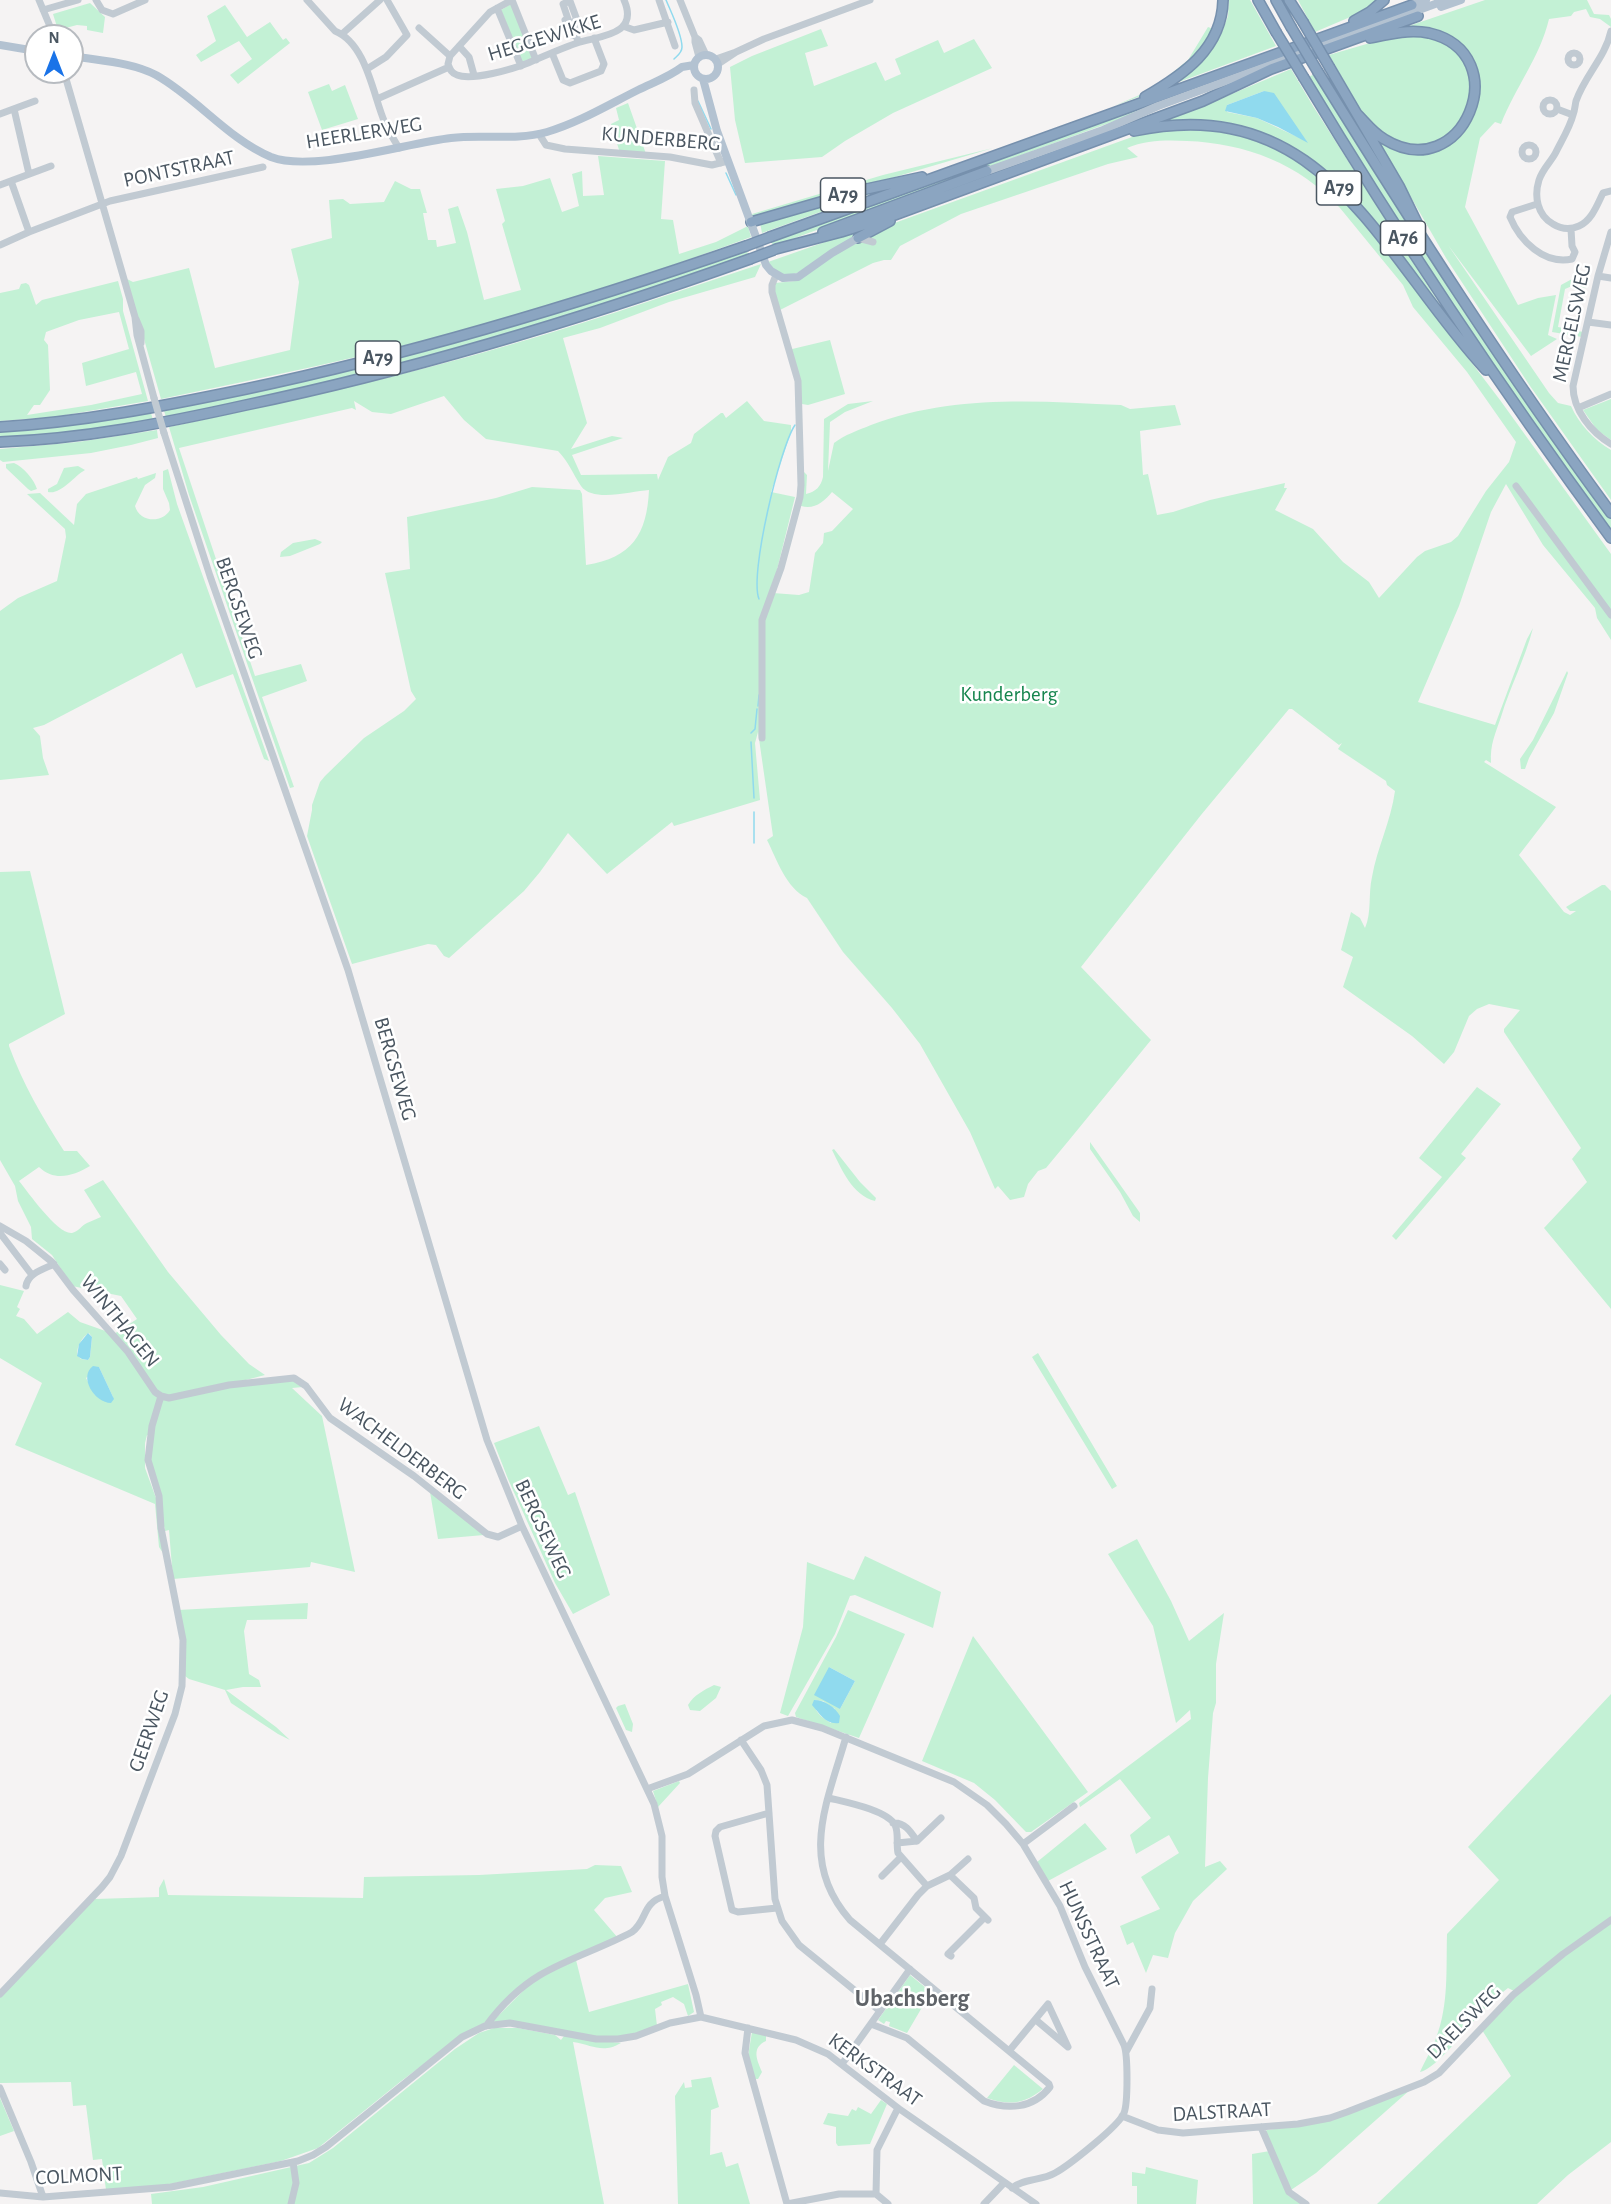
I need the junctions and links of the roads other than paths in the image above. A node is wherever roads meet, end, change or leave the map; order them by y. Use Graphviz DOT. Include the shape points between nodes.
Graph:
graph roads {
  1 [pos="39,0"];
  2 [pos="78,0"];
  3 [pos="96,0"];
  4 [pos="145,0"];
  5 [pos="307,0"];
  6 [pos="380,0"];
  7 [pos="387,0"];
  8 [pos="512,0"];
  9 [pos="624,0"];
  10 [pos="659,0"];
  11 [pos="680,0"];
  12 [pos="870,0"];
  13 [pos="1223,0"];
  14 [pos="1258,0"];
  15 [pos="1276,0"];
  16 [pos="1289,0"];
  17 [pos="1384,0"];
  18 [pos="1426,0"];
  19 [pos="1446,0"];
  20 [pos="1461,0"];
  21 [pos="1412,5"];
  22 [pos="497,8"];
  23 [pos="43,10"];
  24 [pos="1418,16"];
  25 [pos="668,22"];
  26 [pos="49,24"];
  27 [pos="623,26"];
  28 [pos="419,28"];
  29 [pos="1611,31"];
  30 [pos="1333,33"];
  31 [pos="342,34"];
  32 [pos="594,38"];
  33 [pos="577,39"];
  34 [pos="1350,40"];
  35 [pos="0,45"];
  36 [pos="459,46"];
  37 [pos="675,46"];
  38 [pos="24,49"];
  39 [pos="552,53"];
  40 [pos="450,56"];
  41 [pos="84,58"];
  42 [pos="536,60"];
  43 [pos="717,61"];
  44 [pos="698,62"];
  45 [pos="1578,64"];
  46 [pos="521,66"];
  47 [pos="449,67"];
  48 [pos="367,69"];
  49 [pos="1592,71"];
  50 [pos="474,75"];
  51 [pos="706,79"];
  52 [pos="68,84"];
  53 [pos="694,90"];
  54 [pos="377,99"];
  55 [pos="34,101"];
  56 [pos="14,109"];
  57 [pos="1125,109"];
  58 [pos="1557,109"];
  59 [pos="0,114"];
  60 [pos="1357,114"];
  61 [pos="1573,115"];
  62 [pos="713,133"];
  63 [pos="539,134"];
  64 [pos="1102,138"];
  65 [pos="399,148"];
  66 [pos="1535,156"];
  67 [pos="725,162"];
  68 [pos="1549,162"];
  69 [pos="51,166"];
  70 [pos="263,166"];
  71 [pos="987,171"];
  72 [pos="29,174"];
  73 [pos="945,174"];
  74 [pos="11,181"];
  75 [pos="0,185"];
  76 [pos="1611,191"];
  77 [pos="924,204"];
  78 [pos="1537,204"];
  79 [pos="103,205"];
  80 [pos="751,222"];
  81 [pos="1571,229"];
  82 [pos="29,232"];
  83 [pos="1611,232"];
  84 [pos="858,238"];
  85 [pos="873,242"];
  86 [pos="0,245"];
  87 [pos="1426,246"];
  88 [pos="775,250"];
  89 [pos="776,275"];
  90 [pos="1598,276"];
  91 [pos="1611,278"];
  92 [pos="1588,322"];
  93 [pos="1611,325"];
  94 [pos="1508,394"];
  95 [pos="1611,394"];
  96 [pos="1578,408"];
  97 [pos="0,427"];
  98 [pos="0,442"];
  99 [pos="1611,444"];
  100 [pos="1516,486"];
  101 [pos="1611,513"];
  102 [pos="1611,538"];
  103 [pos="1611,615"];
  104 [pos="762,738"];
  105 [pos="0,1226"];
  106 [pos="0,1233"];
  107 [pos="54,1264"];
  108 [pos="32,1275"];
  109 [pos="26,1286"];
  110 [pos="161,1396"];
  111 [pos="522,1526"];
  112 [pos="846,1737"];
  113 [pos="741,1740"];
  114 [pos="647,1789"];
  115 [pos="829,1798"];
  116 [pos="1074,1806"];
  117 [pos="769,1813"];
  118 [pos="941,1818"];
  119 [pos="894,1823"];
  120 [pos="916,1841"];
  121 [pos="897,1843"];
  122 [pos="1023,1844"];
  123 [pos="900,1858"];
  124 [pos="968,1859"];
  125 [pos="950,1875"];
  126 [pos="882,1876"];
  127 [pos="927,1886"];
  128 [pos="665,1896"];
  129 [pos="777,1908"];
  130 [pos="1611,1920"];
  131 [pos="880,1944"];
  132 [pos="951,1956"];
  133 [pos="910,1969"];
  134 [pos="1152,1989"];
  135 [pos="0,1994"];
  136 [pos="880,2011"];
  137 [pos="701,2017"];
  138 [pos="1036,2020"];
  139 [pos="871,2024"];
  140 [pos="486,2026"];
  141 [pos="748,2028"];
  142 [pos="1009,2051"];
  143 [pos="1126,2052"];
  144 [pos="842,2064"];
  145 [pos="0,2088"];
  146 [pos="898,2108"];
  147 [pos="1122,2116"];
  148 [pos="1289,2125"];
  149 [pos="1261,2127"];
  150 [pos="293,2162"];
  151 [pos="1005,2183"];
  152 [pos="1012,2188"];
  153 [pos="0,2193"];
  154 [pos="876,2194"];
  155 [pos="43,2197"];
  156 [pos="291,2204"];
  157 [pos="787,2204"];
  158 [pos="888,2204"];
  159 [pos="984,2204"];
  160 [pos="1036,2204"];
  161 [pos="1306,2204"];
  1 -- 23 [label="street"];
  2 -- 23 [label="street"];
  3 -- 4 [label="street" via="102,10 113,14"];
  5 -- 31 [label="street"];
  6 -- 31 [label="street"];
  7 -- 48 [label="street" via="407,35 386,57"];
  8 -- 22 [label="street, HEGGEWIKKE"];
  8 -- 42 [label="street"];
  9 -- 27 [label="street, HEGGEWIKKE" via="627,15"];
  10 -- 25 [label="street"];
  11 -- 44 [label="street" via="699,40"];
  12 -- 43 [label="street" via="764,39"];
  13 -- 57 [label="highway" via="1216,32 1195,64"];
  14 -- 94 [label="highway, A76, bridge" via="1403,238"];
  15 -- 87 [label="highway, A76, bridge"];
  16 -- 60 [label="highway, A76, bridge"];
  17 -- 30 [label="highway"];
  18 -- 21 [label="main road, A79"];
  19 -- 71 [label="main road, A79"];
  20 -- 24 [label="main road, A79"];
  21 -- 30 [label="highway, A79"];
  22 -- 36 [label="street, HEGGEWIKKE"];
  22 -- 46 [label="street"];
  23 -- 26 [label="street"];
  24 -- 34 [label="highway, A79"];
  25 -- 27 [label="street" via="634,30"];
  25 -- 37 [label="street"];
  27 -- 32 [label="street, HEGGEWIKKE" via="612,35"];
  28 -- 40 [label="street"];
  29 -- 49 [label="street"];
  30 -- 57 [label="highway, A79"];
  31 -- 48 [label="street"];
  32 -- 33 [label="street, HEGGEWIKKE"];
  32 -- 39 [label="street" via="603,68 570,84 563,80"];
  33 -- 33 [label="street" via="573,22 578,20 570,2 563,4 568,19 565,20"];
  33 -- 39 [label="street, HEGGEWIKKE"];
  34 -- 60 [label="highway, A79" via="1403,32 1435,35 1460,51 1474,80 1475,100 1467,121 1454,136 1434,146 1417,149 1395,145"];
  34 -- 64 [label="highway, A79"];
  35 -- 38 [label="main road"];
  36 -- 40 [label="street, HEGGEWIKKE"];
  36 -- 50 [label="street" via="469,57"];
  39 -- 42 [label="street, HEGGEWIKKE"];
  40 -- 47 [label="street"];
  41 -- 65 [label="main road, HEERLERWEG" via="128,65 155,75 251,146 277,159 316,160"];
  42 -- 46 [label="street, HEGGEWIKKE"];
  43 -- 44 [label="main road"];
  43 -- 51 [label="main road" via="716,74"];
  44 -- 51 [label="main road"];
  44 -- 63 [label="main road, HEERLERWEG"];
  45 -- 49 [label="street"];
  46 -- 50 [label="street, HEGGEWIKKE"];
  47 -- 50 [label="street, HEGGEWIKKE" via="456,75"];
  47 -- 54 [label="street"];
  48 -- 54 [label="street"];
  49 -- 61 [label="street"];
  51 -- 62 [label="main road"];
  52 -- 79 [label="street, BERGSEWEG"];
  53 -- 62 [label="street" via="694,99"];
  54 -- 65 [label="street"];
  55 -- 56 [label="street"];
  56 -- 59 [label="street"];
  56 -- 72 [label="street"];
  57 -- 73 [label="highway, A79"];
  58 -- 61 [label="street"];
  60 -- 87 [label="highway, A76" via="1414,214"];
  61 -- 68 [label="street"];
  62 -- 67 [label="main road"];
  63 -- 65 [label="main road, HEERLERWEG" via="454,138"];
  63 -- 67 [label="street, KUNDERBERG" via="546,145 565,149 712,165"];
  64 -- 77 [label="highway, A79"];
  64 -- 94 [label="highway, A79" via="1169,125 1205,125 1249,133 1297,155 1331,180 1362,213 1473,356"];
  66 -- 68 [label="street"];
  67 -- 80 [label="main road, KUNDERBERG"];
  68 -- 78 [label="street" via="1538,181"];
  69 -- 72 [label="street"];
  70 -- 79 [label="street, PONTSTRAAT"];
  71 -- 88 [label="highway, A79"];
  72 -- 74 [label="street"];
  73 -- 80 [label="highway, A79" via="862,190"];
  73 -- 97 [label="highway, A79, bridge" via="671,272 367,361 146,409"];
  74 -- 75 [label="street"];
  74 -- 82 [label="street"];
  76 -- 81 [label="street" via="1603,193 1589,219"];
  77 -- 84 [label="highway, A79"];
  77 -- 88 [label="highway, A79"];
  78 -- 81 [label="street" via="1546,220"];
  78 -- 81 [label="street" via="1512,212 1510,217 1525,241 1539,253 1572,259 1575,255"];
  79 -- 82 [label="street, PONTSTRAAT"];
  79 -- 111 [label="street, BERGSEWEG, bridge" via="164,433 347,967 478,1414"];
  80 -- 89 [label="main road, KUNDERBERG" via="766,265"];
  82 -- 86 [label="street, PONTSTRAAT"];
  83 -- 90 [label="street, MERGELSWEG"];
  84 -- 85 [label="street"];
  84 -- 89 [label="main road" via="801,276 789,279"];
  87 -- 101 [label="highway, A76"];
  88 -- 98 [label="highway, A79, bridge" via="554,325 366,378 156,424 79,436"];
  89 -- 104 [label="street" via="772,292 798,381 801,485 781,568 762,620"];
  90 -- 91 [label="street"];
  90 -- 92 [label="street, MERGELSWEG"];
  92 -- 93 [label="street"];
  92 -- 96 [label="street, MERGELSWEG" via="1573,386"];
  94 -- 102 [label="highway, A76"];
  95 -- 96 [label="street"];
  96 -- 99 [label="street, MERGELSWEG" via="1594,431"];
  100 -- 103 [label="street"];
  105 -- 107 [label="street, WINTHAGEN" via="24,1239"];
  106 -- 108 [label="street"];
  107 -- 108 [label="street, WINTHAGEN"];
  107 -- 110 [label="street, WINTHAGEN"];
  108 -- 109 [label="street"];
  110 -- 111 [label="street, WACHELDERBERG" via="169,1398 294,1377 306,1386 330,1418 419,1480 487,1534 498,1537"];
  110 -- 135 [label="street, GEERWEG" via="148,1460 159,1496 161,1528 183,1640 179,1701 113,1872"];
  111 -- 114 [label="street, BERGSEWEG"];
  112 -- 113 [label="street, HUNSSTRAAT" via="792,1720 769,1724"];
  112 -- 115 [label="street"];
  112 -- 122 [label="street, HUNSSTRAAT" via="960,1786 997,1814"];
  113 -- 114 [label="street, HUNSSTRAAT" via="691,1773"];
  113 -- 117 [label="street" via="765,1777"];
  114 -- 128 [label="street, BERGSEWEG" via="662,1836"];
  115 -- 119 [label="street" via="869,1809"];
  115 -- 131 [label="street" via="820,1838 820,1862 834,1899 845,1914"];
  116 -- 122 [label="street"];
  117 -- 129 [label="street"];
  117 -- 129 [label="street" via="720,1827 715,1836 732,1910"];
  118 -- 120 [label="street"];
  119 -- 120 [label="street" via="904,1826"];
  119 -- 121 [label="street"];
  120 -- 121 [label="street"];
  121 -- 123 [label="street"];
  122 -- 143 [label="street, HUNSSTRAAT" via="1060,1906"];
  123 -- 126 [label="street"];
  123 -- 127 [label="street"];
  124 -- 125 [label="street"];
  125 -- 127 [label="street"];
  125 -- 132 [label="street" via="972,1896 986,1919 948,1954"];
  127 -- 131 [label="street"];
  128 -- 137 [label="street, BERGSEWEG"];
  128 -- 140 [label="street" via="650,1903 632,1932 530,1981"];
  129 -- 136 [label="street" via="787,1930 800,1945"];
  130 -- 148 [label="street, DAELSWEG" via="1521,1989 1431,2078 1330,2118"];
  131 -- 133 [label="street"];
  133 -- 136 [label="street"];
  133 -- 142 [label="street"];
  134 -- 143 [label="street" via="1150,2008"];
  136 -- 139 [label="street"];
  137 -- 140 [label="street, KERKSTRAAT" via="618,2040 516,2023"];
  137 -- 141 [label="street, KERKSTRAAT"];
  138 -- 138 [label="street" via="1048,2004 1068,2047 1044,2026"];
  138 -- 142 [label="street"];
  139 -- 142 [label="street" via="907,2038 984,2101 1022,2106 1050,2087"];
  139 -- 144 [label="street"];
  140 -- 150 [label="street, KERKSTRAAT" via="467,2034 322,2150"];
  141 -- 144 [label="street, KERKSTRAAT" via="809,2044"];
  141 -- 157 [label="street" via="746,2057"];
  143 -- 147 [label="street, HUNSSTRAAT"];
  144 -- 146 [label="street, KERKSTRAAT"];
  145 -- 155 [label="street"];
  146 -- 151 [label="street, KERKSTRAAT"];
  146 -- 154 [label="street" via="877,2150"];
  147 -- 149 [label="street, DALSTRAAT" via="1174,2133"];
  147 -- 152 [label="street" via="1059,2171"];
  148 -- 149 [label="street, DALSTRAAT"];
  149 -- 161 [label="street" via="1289,2192"];
  150 -- 155 [label="street, COLMONT" via="193,2184"];
  150 -- 156 [label="street" via="296,2183"];
  151 -- 152 [label="street, KERKSTRAAT"];
  151 -- 159 [label="street"];
  152 -- 160 [label="street, KERKSTRAAT"];
  153 -- 155 [label="street, COLMONT"];
  154 -- 157 [label="street" via="839,2194"];
  154 -- 158 [label="street"];
}
